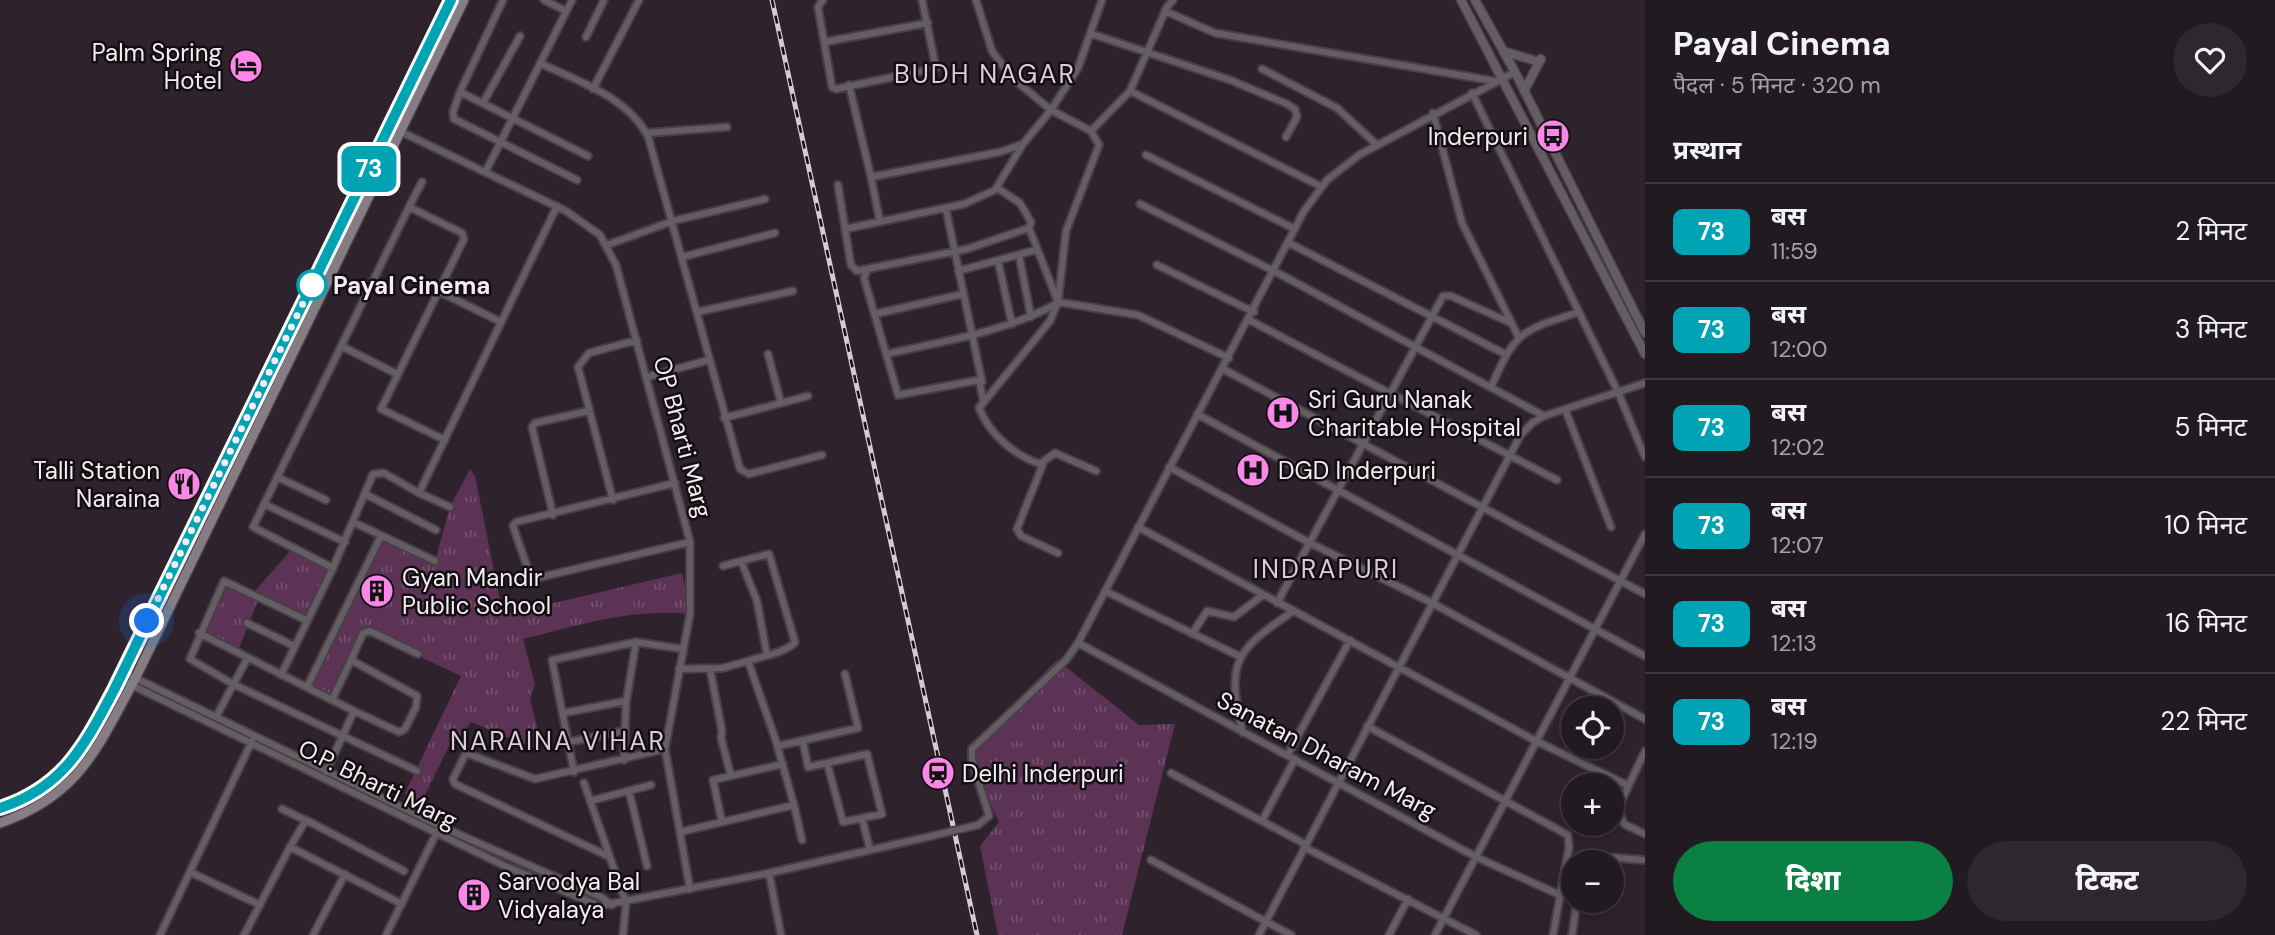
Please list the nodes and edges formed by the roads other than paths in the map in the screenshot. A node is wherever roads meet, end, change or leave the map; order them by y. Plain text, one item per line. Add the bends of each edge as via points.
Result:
1 (451, 0) edge
2 (464, 0) edge
3 (503, 0) edge
4 (544, 0) edge
5 (572, 0) edge
6 (604, 0) edge
7 (639, 0) edge
8 (823, 0) edge
9 (922, 0) edge
10 (976, 0) edge
11 (1102, 0) edge
12 (1173, 0) edge
13 (1461, 0) edge
14 (1475, 0) edge
15 (566, 11) junction
16 (1165, 11) junction
17 (928, 23) junction
18 (1092, 34) junction
19 (520, 36) dead end
20 (586, 37) dead end
21 (824, 42) junction
22 (1503, 51) junction
23 (1149, 54) junction
24 (540, 63) junction
25 (1262, 69) dead end
26 (1515, 72) junction
27 (1499, 79) junction
28 (849, 85) junction
29 (593, 89) junction
30 (1130, 91) junction
31 (1524, 91) junction
32 (460, 92) junction
33 (1472, 93) junction
34 (484, 103) junction
35 (1051, 110) junction
36 (1433, 113) junction
37 (513, 117) junction
38 (389, 126) junction
39 (727, 127) dead end
40 (399, 131) junction
41 (1091, 131) junction
42 (647, 133) junction
43 (1286, 137) dead end
44 (501, 142) junction
45 (1023, 144) junction
46 (1376, 144) junction
47 (1146, 155) dead end
48 (588, 156) dead end
49 (486, 171) junction
50 (871, 177) junction
51 (577, 180) dead end
52 (422, 182) dead end
53 (838, 185) dead end
54 (1322, 187) junction
55 (997, 188) junction
56 (765, 199) dead end
57 (1140, 204) dead end
58 (557, 206) junction
59 (410, 207) junction
60 (946, 209) junction
61 (673, 222) junction
62 (880, 222) junction
63 (1028, 228) junction
64 (845, 229) junction
65 (1295, 229) junction
66 (775, 233) dead end
67 (1289, 243) junction
68 (607, 245) junction
69 (1036, 250) junction
70 (954, 252) junction
71 (1019, 255) junction
72 (682, 257) junction
73 (998, 261) junction
74 (1157, 265) dead end
75 (868, 269) junction
76 (958, 271) junction
77 (1274, 271) junction
78 (438, 291) junction
79 (793, 291) dead end
80 (963, 294) junction
81 (1058, 302) junction
82 (697, 312) junction
83 (1254, 312) junction
84 (1579, 312) junction
85 (875, 314) junction
86 (1432, 315) junction
87 (1031, 317) junction
88 (1249, 320) junction
89 (502, 322) junction
90 (1511, 323) junction
91 (1012, 324) junction
92 (1645, 333) edge
93 (973, 335) junction
94 (1518, 336) junction
95 (637, 340) junction
96 (341, 346) junction
97 (1416, 346) junction
98 (768, 354) dead end
99 (886, 354) junction
100 (1505, 354) junction
101 (1645, 354) edge
102 (1228, 358) junction
103 (709, 360) junction
104 (1223, 369) junction
105 (397, 374) junction
106 (647, 377) junction
107 (982, 383) junction
108 (1645, 383) edge
109 (1490, 387) junction
110 (1618, 392) junction
111 (1391, 395) junction
112 (808, 396) dead end
113 (984, 400) junction
114 (781, 403) junction
115 (1564, 409) junction
116 (587, 411) junction
117 (1197, 414) junction
118 (1544, 416) junction
119 (724, 418) junction
120 (444, 439) junction
121 (1363, 445) junction
122 (822, 455) dead end
123 (1508, 457) junction
124 (1645, 457) edge
125 (1043, 464) junction
126 (1169, 467) junction
127 (1096, 471) dead end
128 (277, 477) junction
129 (1558, 480) dead end
130 (675, 483) junction
131 (1338, 490) junction
132 (419, 492) junction
133 (365, 494) junction
134 (326, 500) dead end
135 (613, 500) junction
136 (264, 505) junction
137 (450, 507) dead end
138 (1485, 508) junction
139 (553, 515) junction
140 (353, 522) junction
141 (1138, 527) junction
142 (1611, 527) dead end
143 (436, 530) dead end
144 (1645, 534) edge
145 (381, 536) junction
146 (690, 541) junction
147 (345, 542) junction
148 (1308, 542) junction
149 (1058, 553) dead end
150 (1461, 554) junction
151 (435, 561) dead end
152 (741, 561) junction
153 (723, 566) dead end
154 (333, 568) junction
155 (1621, 580) junction
156 (1105, 591) junction
157 (1645, 594) edge
158 (1263, 595) junction
159 (1277, 603) junction
160 (1434, 604) junction
161 (1292, 612) junction
162 (306, 620) junction
163 (247, 623) dead end
164 (1595, 629) junction
165 (199, 633) junction
166 (1192, 634) junction
167 (1350, 640) junction
168 (636, 642) junction
169 (1078, 643) junction
170 (294, 646) junction
171 (683, 649) junction
172 (418, 654) dead end
173 (767, 655) junction
174 (1240, 656) junction
175 (1645, 656) edge
176 (247, 659) junction
177 (351, 660) junction
178 (748, 661) junction
179 (1400, 666) junction
180 (679, 669) junction
181 (710, 669) junction
182 (845, 674) dead end
183 (121, 675) junction
184 (281, 675) junction
185 (1570, 679) junction
186 (133, 683) junction
187 (233, 684) junction
188 (307, 687) junction
189 (332, 700) junction
190 (626, 701) junction
191 (354, 711) junction
192 (563, 713) junction
193 (216, 717) junction
194 (1645, 719) edge
195 (1367, 726) junction
196 (624, 731) junction
197 (1243, 733) junction
198 (255, 736) junction
199 (343, 736) junction
200 (803, 741) junction
201 (1536, 741) junction
202 (569, 742) junction
203 (251, 745) junction
204 (778, 746) junction
205 (665, 749) junction
206 (1645, 751) edge
207 (1288, 754) junction
208 (1295, 759) junction
209 (624, 761) junction
210 (827, 763) junction
211 (783, 764) junction
212 (417, 771) dead end
213 (574, 772) junction
214 (1171, 773) dead end
215 (325, 774) junction
216 (731, 776) junction
217 (1337, 782) junction
218 (584, 783) dead end
219 (651, 785) dead end
220 (1627, 785) junction
221 (629, 791) junction
222 (1504, 800) junction
223 (590, 801) junction
224 (794, 805) junction
225 (0, 808) edge
226 (282, 809) dead end
227 (862, 818) junction
228 (305, 820) junction
229 (1262, 821) junction
230 (722, 822) junction
231 (0, 823) edge
232 (440, 826) junction
233 (680, 832) junction
234 (436, 834) junction
235 (1645, 834) edge
236 (802, 840) dead end
237 (1304, 846) junction
238 (290, 847) junction
239 (870, 850) junction
240 (610, 857) junction
241 (1476, 857) junction
242 (1624, 858) edge
243 (1151, 860) dead end
244 (1645, 860) edge
245 (647, 866) dead end
246 (404, 871) dead end
247 (190, 872) junction
248 (769, 873) junction
249 (345, 874) junction
250 (690, 889) junction
251 (1560, 895) junction
252 (1408, 900) junction
253 (626, 903) junction
254 (401, 904) junction
255 (260, 905) junction
256 (612, 905) junction
257 (1575, 913) edge
258 (1445, 918) junction
259 (1266, 921) junction
260 (160, 935) edge
261 (244, 935) edge
262 (313, 935) edge
263 (386, 935) edge
264 (624, 935) edge
265 (781, 935) edge
266 (1259, 935) edge
267 (1291, 935) edge
268 (1389, 935) edge
269 (1436, 935) edge
270 (1476, 935) edge
271 (1553, 935) edge
272 (1572, 935) edge

1 - 38 main road
2 - 40 main road
3 - 32 street
4 - 15 street
5 - 15 street
6 - 20 street
7 - 29 street
8 - 21 street via 818,7
9 - 17 street
10 - 35 street via 999,63
11 - 18 street
12 - 16 street
13 - 27 street
14 - 22 street
15 - 24 street
16 - 23 street
16 - 27 street via 1216,33
17 - 21 street
17 - 28 street via 936,68
18 - 23 street
18 - 35 street via 1078,68
19 - 34 street
21 - 28 street via 832,87
22 - 26 street
22 - 31 street via 1539,60
23 - 30 street
23 - 43 street via 1287,104 1297,117
24 - 29 street
24 - 37 street
25 - 46 street via 1337,108
26 - 27 street
26 - 31 street
27 - 33 street
27 - 101 street
28 - 50 street
29 - 42 street via 631,111
30 - 41 street
30 - 54 street
31 - 92 street
32 - 34 street
32 - 44 street via 454,119
33 - 36 street
33 - 84 street
34 - 37 street
35 - 41 street
35 - 45 street
36 - 46 street
36 - 90 street via 1462,223
37 - 44 street
37 - 48 street
38 - 40 street, OP Bharti Marg
38 - 183 main road
39 - 42 street
40 - 49 street, OP Bharti Marg
40 - 186 main road
41 - 81 street via 1098,152 1066,231
42 - 61 street
44 - 49 street
44 - 51 street
45 - 50 street
45 - 55 street
46 - 54 street
47 - 65 street
49 - 58 street, OP Bharti Marg
50 - 62 street
52 - 59 street
53 - 64 street
54 - 65 street
55 - 60 street via 980,199
55 - 63 street via 1025,209 1031,222
56 - 61 street
57 - 77 street
58 - 68 street, OP Bharti Marg via 600,235
58 - 89 street
59 - 78 street via 463,234
59 - 96 street
60 - 62 street
60 - 70 street
61 - 68 street
61 - 72 street
62 - 64 street
63 - 69 street
63 - 70 street
64 - 75 street via 852,268
65 - 67 street
66 - 72 street
67 - 77 street
67 - 86 street
68 - 95 street, OP Bharti Marg
69 - 71 street
69 - 81 street
70 - 75 street
70 - 76 street
71 - 73 street
71 - 87 street
72 - 82 street
73 - 76 street
73 - 91 street
74 - 83 street
75 - 85 street via 864,278
76 - 80 street
77 - 83 street
77 - 97 street
78 - 89 street
78 - 105 street
79 - 82 street
80 - 85 street
80 - 93 street
81 - 87 street
81 - 102 street via 1138,315
81 - 113 street via 1050,321
82 - 103 street
83 - 88 street
84 - 94 street
84 - 110 street
85 - 99 street
86 - 90 street via 1446,294
86 - 97 street
86 - 100 street
87 - 91 street
88 - 102 street
88 - 111 street
89 - 120 street
90 - 94 street
91 - 93 street
93 - 99 street
93 - 107 street
94 - 100 street
95 - 106 street, OP Bharti Marg
95 - 116 street via 583,356 578,367
96 - 105 street
96 - 128 street
97 - 109 street
97 - 111 street
98 - 114 street
99 - 107 street via 898,396
100 - 109 street
102 - 104 street
103 - 106 street
103 - 119 street
104 - 117 street
104 - 121 street
105 - 120 street via 381,411
106 - 130 street, OP Bharti Marg
107 - 113 street
108 - 110 street
109 - 118 street
110 - 115 street
110 - 124 street
111 - 121 street
111 - 123 street
112 - 114 street
113 - 125 street via 981,413 1000,439 1013,451
114 - 119 street
115 - 118 street
115 - 142 street
116 - 135 street
116 - 139 street via 532,427
117 - 126 street
117 - 131 street
118 - 123 street via 1532,423
119 - 122 street via 740,469 746,473
120 - 132 street
121 - 131 street
121 - 138 street
123 - 129 street
123 - 138 street
125 - 127 street via 1055,453
125 - 149 street via 1017,529 1021,536
126 - 141 street
126 - 148 street
128 - 134 street
128 - 136 street
130 - 135 street
130 - 146 street, OP Bharti Marg
131 - 148 street
131 - 150 street
132 - 133 street via 379,472 373,474
132 - 137 street
133 - 140 street
133 - 143 street
135 - 139 street
136 - 147 street
136 - 154 street via 254,528
138 - 150 street
138 - 155 street
139 - 146 street via 513,524 532,577
140 - 145 street
140 - 147 street
141 - 156 street
141 - 158 street
144 - 155 street
145 - 151 street
145 - 188 street
146 - 171 street, OP Bharti Marg via 690,614
147 - 154 street
148 - 159 street
148 - 160 street
150 - 160 street
150 - 164 street
152 - 153 street
152 - 173 street via 757,601
152 - 173 street via 771,555 794,645
154 - 162 street
155 - 157 street
155 - 164 street
156 - 166 street
156 - 169 street
158 - 159 street
158 - 166 street via 1234,617 1207,611
159 - 161 street
160 - 179 street
160 - 185 street
161 - 167 street
161 - 174 street via 1260,633
162 - 165 street via 224,581
162 - 170 street
163 - 170 street
164 - 175 street
164 - 185 street
165 - 176 street
165 - 187 street via 190,659
166 - 174 street
167 - 179 street
167 - 207 street
168 - 171 street
168 - 190 street
168 - 192 street via 552,660
169 - 197 street, Sanatan Dharam Marg
169 - 239 street, O.P. Bharti Marg, bridge via 1066,660 972,749 989,816 978,825
170 - 184 street
171 - 180 street, OP Bharti Marg
172 - 177 street via 368,631
173 - 178 street
174 - 197 street via 1234,683
176 - 184 street
176 - 187 street
177 - 189 street
177 - 191 street via 417,695 416,707 401,731
178 - 181 street
178 - 204 street
179 - 195 street
179 - 201 street
180 - 181 street
180 - 205 street, OP Bharti Marg
181 - 216 street
182 - 200 street via 858,728
183 - 186 street
183 - 225 main road via 84,745 58,778 29,798
184 - 188 street
185 - 194 street
185 - 201 street
186 - 193 street, O.P. Bharti Marg
186 - 203 street, O.P. Bharti Marg
186 - 231 main road via 90,761 66,787 33,811
187 - 193 street
187 - 199 street
188 - 189 street
189 - 191 street
190 - 192 street
190 - 196 street
191 - 199 street
192 - 202 street
193 - 198 street, O.P. Bharti Marg
195 - 217 street
195 - 222 street
196 - 202 street
196 - 209 street
197 - 207 street, Sanatan Dharam Marg
198 - 203 street
198 - 215 street, O.P. Bharti Marg
199 - 212 street
199 - 215 street
200 - 204 street
200 - 210 street via 808,767
201 - 220 street
201 - 222 street
202 - 213 street
203 - 215 street, O.P. Bharti Marg
203 - 247 street
204 - 211 street
205 - 209 street
205 - 233 street, OP Bharti Marg
206 - 220 street
207 - 208 street, Sanatan Dharam Marg
208 - 217 street, Sanatan Dharam Marg
208 - 229 street
209 - 213 street
210 - 227 street via 843,822
210 - 227 street via 867,754 882,814
211 - 216 street
211 - 224 street
213 - 240 street via 536,779 469,752 453,779 455,784
214 - 229 street
215 - 232 street, O.P. Bharti Marg
215 - 234 street, O.P. Bharti Marg
216 - 230 street via 713,780
217 - 237 street
217 - 241 street, Sanatan Dharam Marg
218 - 223 street
219 - 221 street
220 - 235 street via 1618,816 1628,828
221 - 223 street
221 - 245 street
222 - 241 street
222 - 251 street via 1568,835
223 - 240 street
224 - 230 street
224 - 236 street
226 - 228 street
227 - 239 street
228 - 238 street
228 - 246 street
229 - 237 street
230 - 233 street
232 - 234 street
232 - 256 street, O.P. Bharti Marg
233 - 250 street, OP Bharti Marg
234 - 254 street
234 - 256 street, O.P. Bharti Marg via 599,906
237 - 252 street
237 - 259 street
238 - 249 street
238 - 255 street
239 - 248 street, O.P. Bharti Marg
240 - 253 street
241 - 251 street, Sanatan Dharam Marg
241 - 258 street
242 - 244 street
243 - 259 street
247 - 255 street
247 - 260 street
248 - 250 street, O.P. Bharti Marg
248 - 265 street
249 - 254 street
249 - 262 street
250 - 253 street, O.P. Bharti Marg
251 - 271 street
252 - 258 street
252 - 268 street
253 - 256 street, O.P. Bharti Marg
253 - 264 street
254 - 263 street
255 - 261 street
257 - 272 street
258 - 269 street
258 - 270 street
259 - 266 street
259 - 267 street

